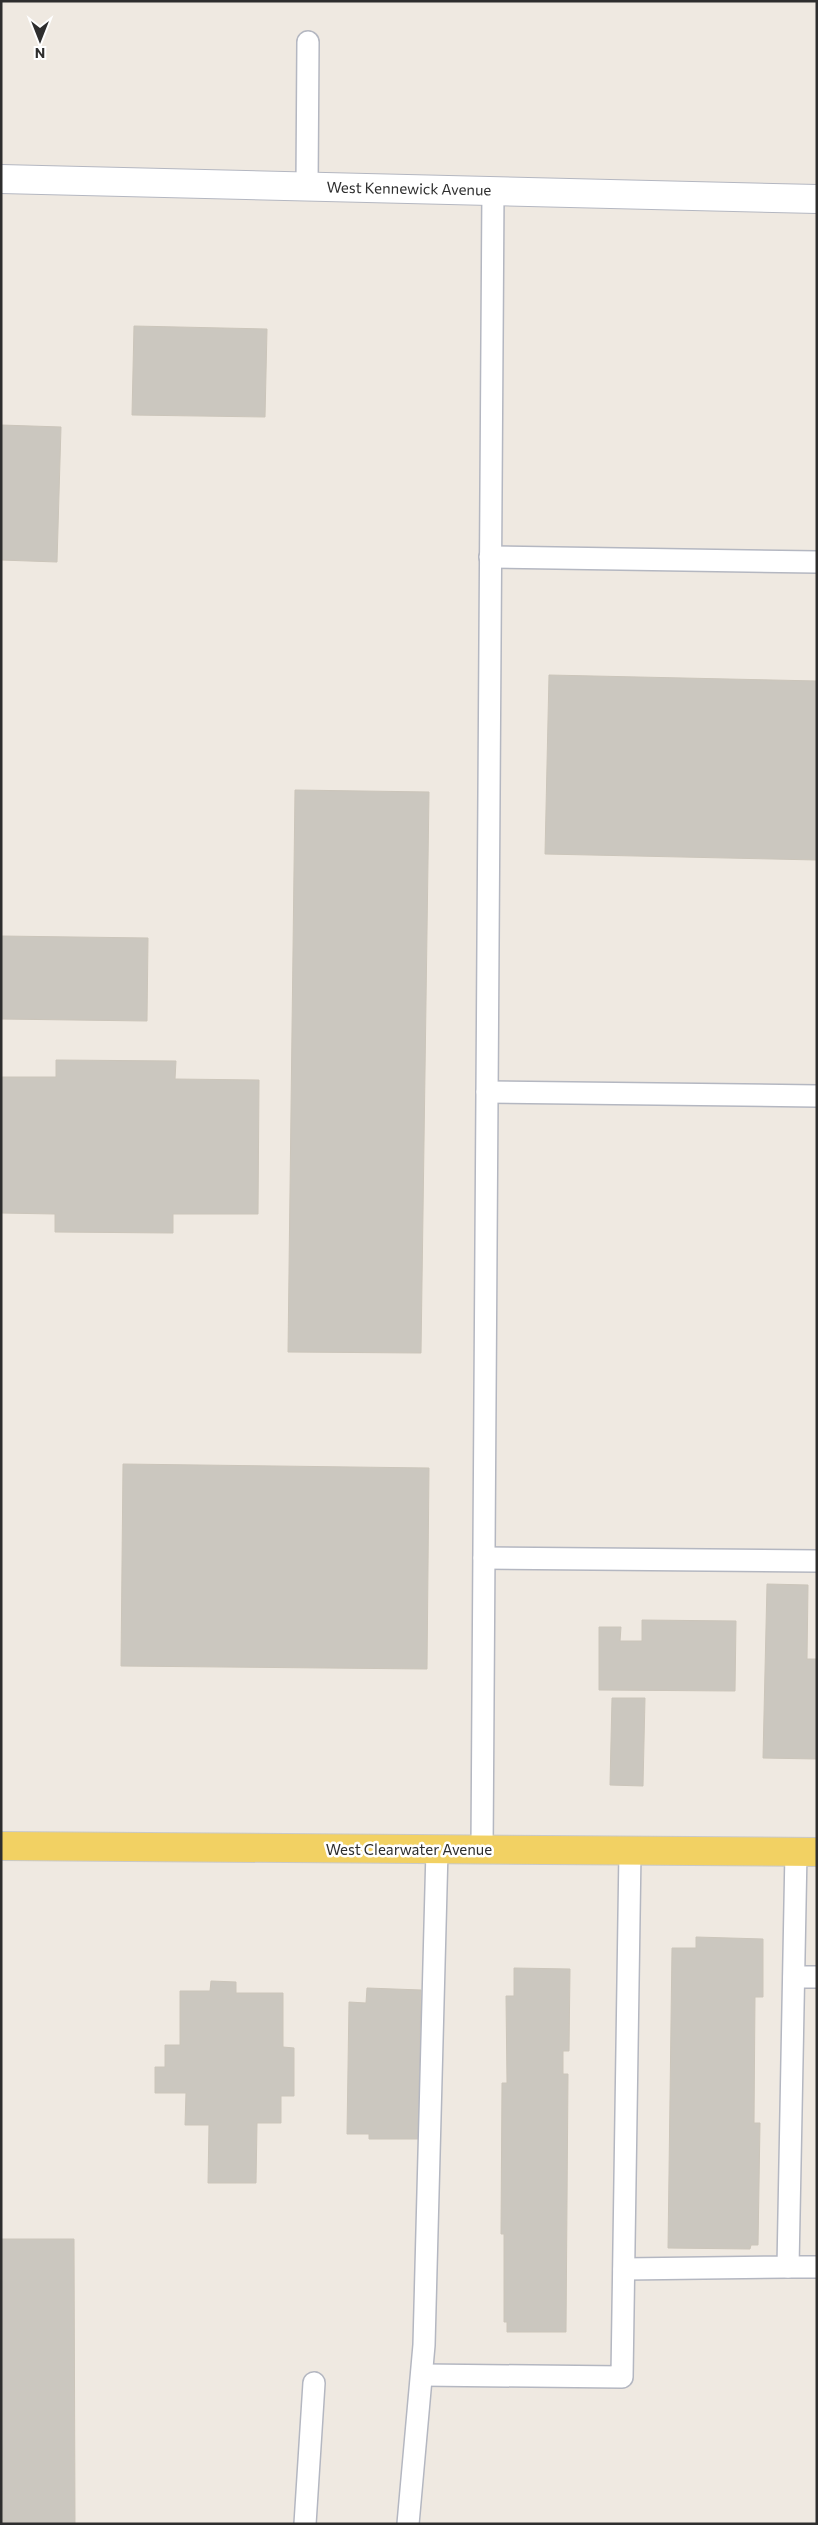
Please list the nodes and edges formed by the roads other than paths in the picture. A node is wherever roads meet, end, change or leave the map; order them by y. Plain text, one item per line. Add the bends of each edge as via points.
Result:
1 (308, 42) dead end
2 (1, 179) edge
3 (307, 186) junction
4 (493, 190) junction
5 (817, 199) edge
6 (490, 557) junction
7 (817, 562) edge
8 (487, 1092) junction
9 (817, 1096) edge
10 (484, 1558) junction
11 (817, 1561) edge
12 (1, 1846) edge
13 (437, 1850) junction
14 (482, 1850) junction
15 (630, 1851) junction
16 (806, 1852) edge
17 (794, 1977) junction
18 (817, 1977) edge
19 (788, 2267) junction
20 (817, 2267) edge
21 (624, 2269) junction
22 (422, 2375) junction
23 (314, 2383) dead end
24 (305, 2524) edge
25 (408, 2524) edge

1 - 3 lane
2 - 3 main road, West Kennewick Avenue
3 - 4 main road, West Kennewick Avenue
4 - 5 main road, West Kennewick Avenue
4 - 6 lane
6 - 7 lane
6 - 8 lane
8 - 9 lane
8 - 10 lane
10 - 11 lane
10 - 14 lane
12 - 13 main road, West Clearwater Avenue
13 - 14 main road, West Clearwater Avenue
13 - 22 lane
14 - 15 main road, West Clearwater Avenue
15 - 16 main road, West Clearwater Avenue
15 - 21 lane
16 - 17 lane
17 - 18 lane
17 - 19 lane
19 - 20 lane
19 - 21 lane
21 - 22 lane via 622,2377
22 - 25 lane
23 - 24 lane

